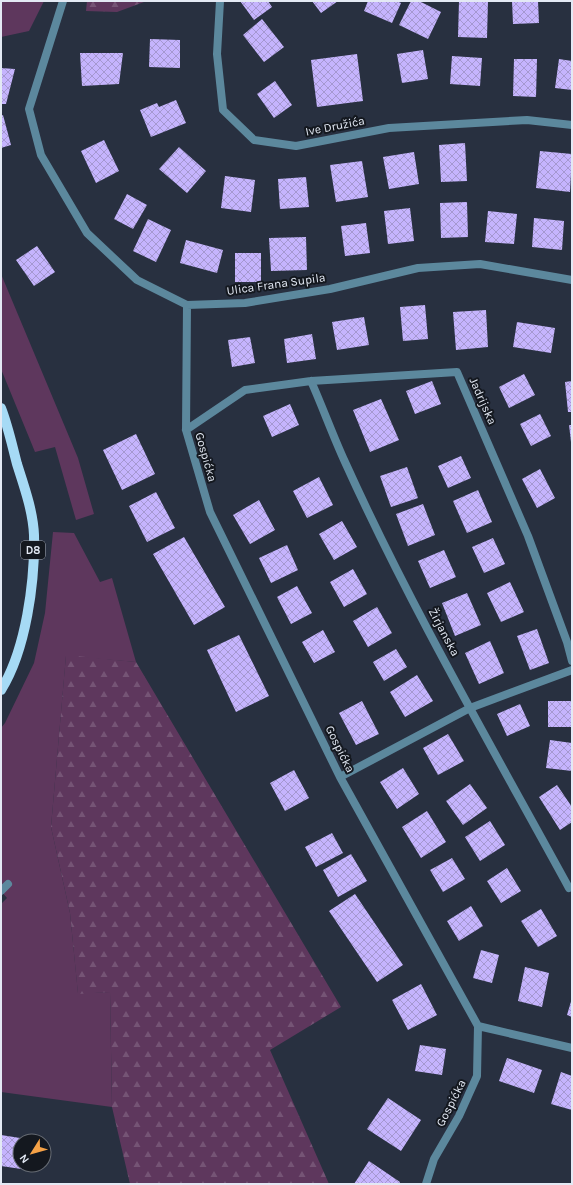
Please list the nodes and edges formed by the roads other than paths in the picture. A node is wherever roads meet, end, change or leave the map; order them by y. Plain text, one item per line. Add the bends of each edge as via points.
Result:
1 (63, 1) edge
2 (220, 1) edge
3 (572, 125) edge
4 (572, 280) edge
5 (187, 305) junction
6 (312, 381) junction
7 (1, 408) edge
8 (186, 430) junction
9 (572, 661) edge
10 (572, 670) edge
11 (1, 690) edge
12 (470, 708) junction
13 (340, 777) junction
14 (8, 884) dead end
15 (569, 888) dead end
16 (1, 890) edge
17 (478, 1026) junction
18 (572, 1048) edge
19 (426, 1184) edge

1 - 5 street, Ulica Frana Supila via 29,109 42,155 87,233 137,280
2 - 3 street, Ive Družića via 217,54 223,110 254,140 296,146 389,128 527,120
4 - 5 street, Ulica Frana Supila via 480,264 418,268 330,290 245,303
5 - 8 street, Gospićka
6 - 8 street, Jadrijska via 245,390
6 - 9 street, Jadrijska via 457,372 528,536 568,642
6 - 12 street, Žirjanska via 344,462
7 - 11 main road, D8 via 27,496 34,534 31,582 20,645
8 - 13 street, Gospićka via 210,512
10 - 12 street
12 - 13 street
12 - 15 street, Žirjanska
13 - 17 street, Gospićka
14 - 16 street
17 - 18 street
17 - 19 street, Gospićka via 477,1076 459,1116 434,1159

